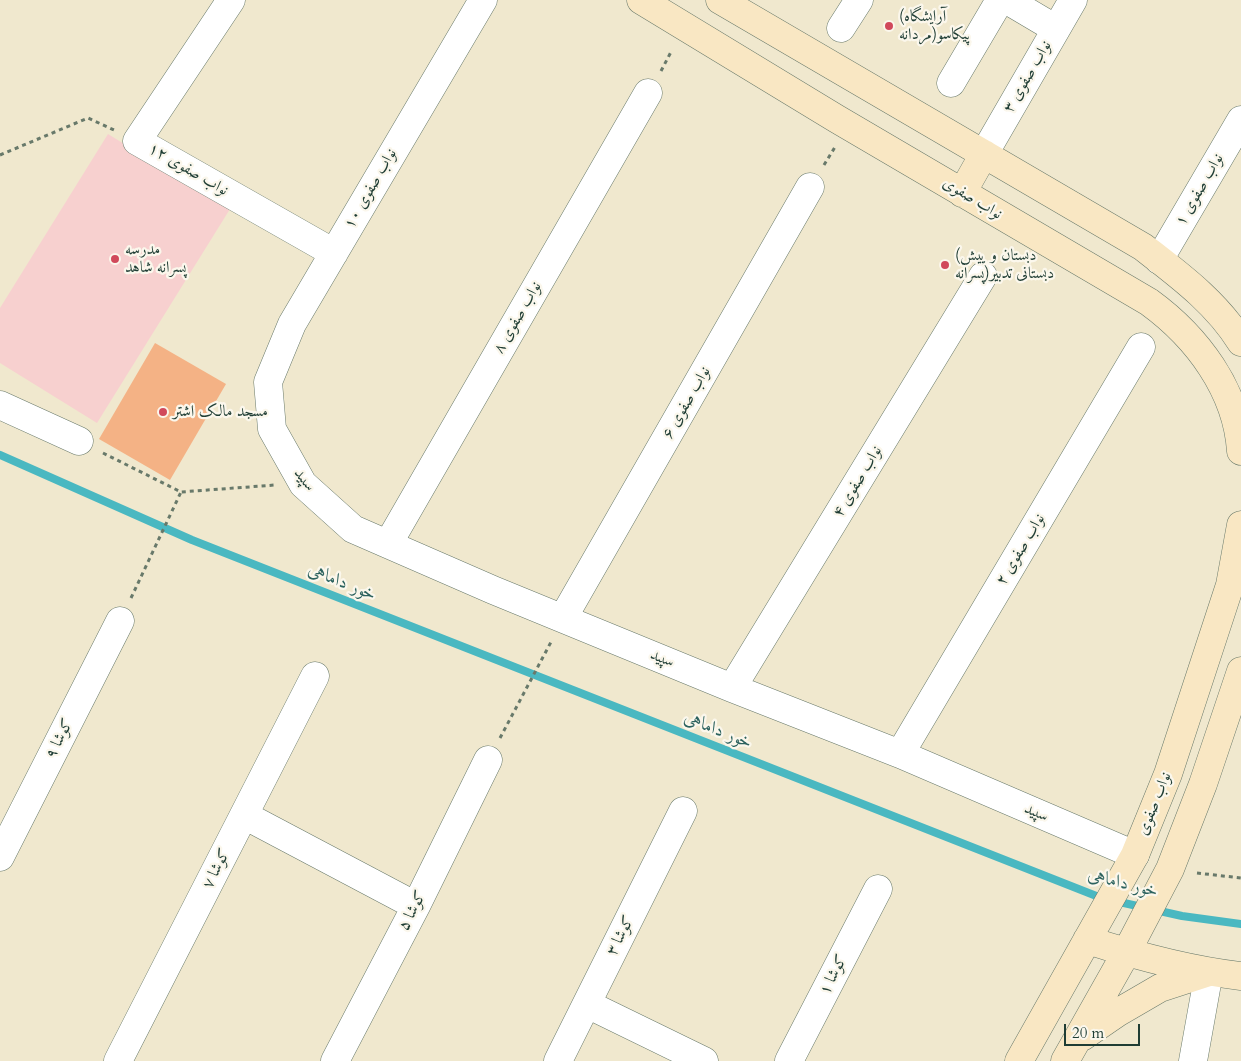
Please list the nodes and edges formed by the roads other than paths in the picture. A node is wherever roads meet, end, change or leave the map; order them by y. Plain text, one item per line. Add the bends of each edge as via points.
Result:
1 (231, 0) edge
2 (483, 0) edge
3 (641, 0) edge
4 (720, 0) edge
5 (859, 0) edge
6 (1000, 0) edge
7 (1007, 0) edge
8 (1073, 0) edge
9 (841, 28) dead end
10 (1056, 29) junction
11 (952, 83) dead end
12 (648, 93) dead end
13 (1241, 120) edge
14 (984, 154) junction
15 (810, 187) road end
16 (962, 193) junction
17 (334, 253) junction
18 (1159, 260) junction
19 (983, 276) dead end
20 (1241, 342) edge
21 (1142, 347) dead end
22 (268, 382) joint
23 (0, 405) edge
24 (79, 441) road end
25 (1241, 451) edge
26 (1241, 525) edge
27 (388, 544) junction
28 (563, 618) junction
29 (120, 621) road end
30 (1241, 671) edge
31 (315, 676) dead end
32 (732, 688) junction
33 (900, 754) junction
34 (488, 760) road end
35 (683, 811) dead end
36 (244, 815) junction
37 (0, 857) edge
38 (1129, 865) junction
39 (1166, 878) junction
40 (878, 889) dead end
41 (416, 906) junction
42 (1090, 934) junction
43 (1129, 946) junction
44 (1209, 972) junction
45 (1241, 976) edge
46 (587, 1004) junction
47 (1071, 1051) edge
48 (118, 1061) edge
49 (335, 1061) edge
50 (558, 1061) edge
51 (704, 1061) edge
52 (789, 1061) edge
53 (1019, 1061) edge
54 (1193, 1061) edge

1 - 17 street, نواب صفوی ۱۲ via 137,141
2 - 17 street, نواب صفوی ۱۰
3 - 16 street, نواب صفوی
4 - 14 street
5 - 9 street
6 - 11 street
7 - 10 street
8 - 10 street, نواب صفوی ۳
10 - 14 street, نواب صفوی ۳
12 - 27 street, نواب صفوی ۸
13 - 18 street, نواب صفوی ۱
14 - 16 street
14 - 18 street
15 - 28 street, نواب صفوی ۶
16 - 25 street, نواب صفوی via 1149,302 1175,322 1205,358 1223,389 1236,422
17 - 22 street, نواب صفوی ۱۰ via 292,324
18 - 20 street via 1215,307
19 - 32 street, نواب صفوی ۴
21 - 33 street, نواب صفوی ۲
22 - 27 street, سپید via 272,429 303,484 353,529
23 - 24 street
26 - 38 street, نواب صفوی via 1230,585 1168,774
27 - 28 street, سپید
28 - 32 street, سپید
29 - 37 street, کوشا ۹
30 - 39 street via 1203,784
31 - 36 street, کوشا ۷
32 - 33 street, سپید
33 - 38 street, سپید
34 - 41 street, کوشا ۵
35 - 46 street, کوشا ۳
36 - 41 street
36 - 48 street, کوشا ۷
38 - 39 street
38 - 42 street, نواب صفوی
39 - 43 street
40 - 52 street, کوشا ۱
41 - 49 street, کوشا ۵
42 - 43 street
42 - 53 street, نواب صفوی
43 - 44 street
43 - 47 street
44 - 45 street
44 - 47 street via 1160,988 1117,1013
44 - 54 street
46 - 50 street, کوشا ۳
46 - 51 street

